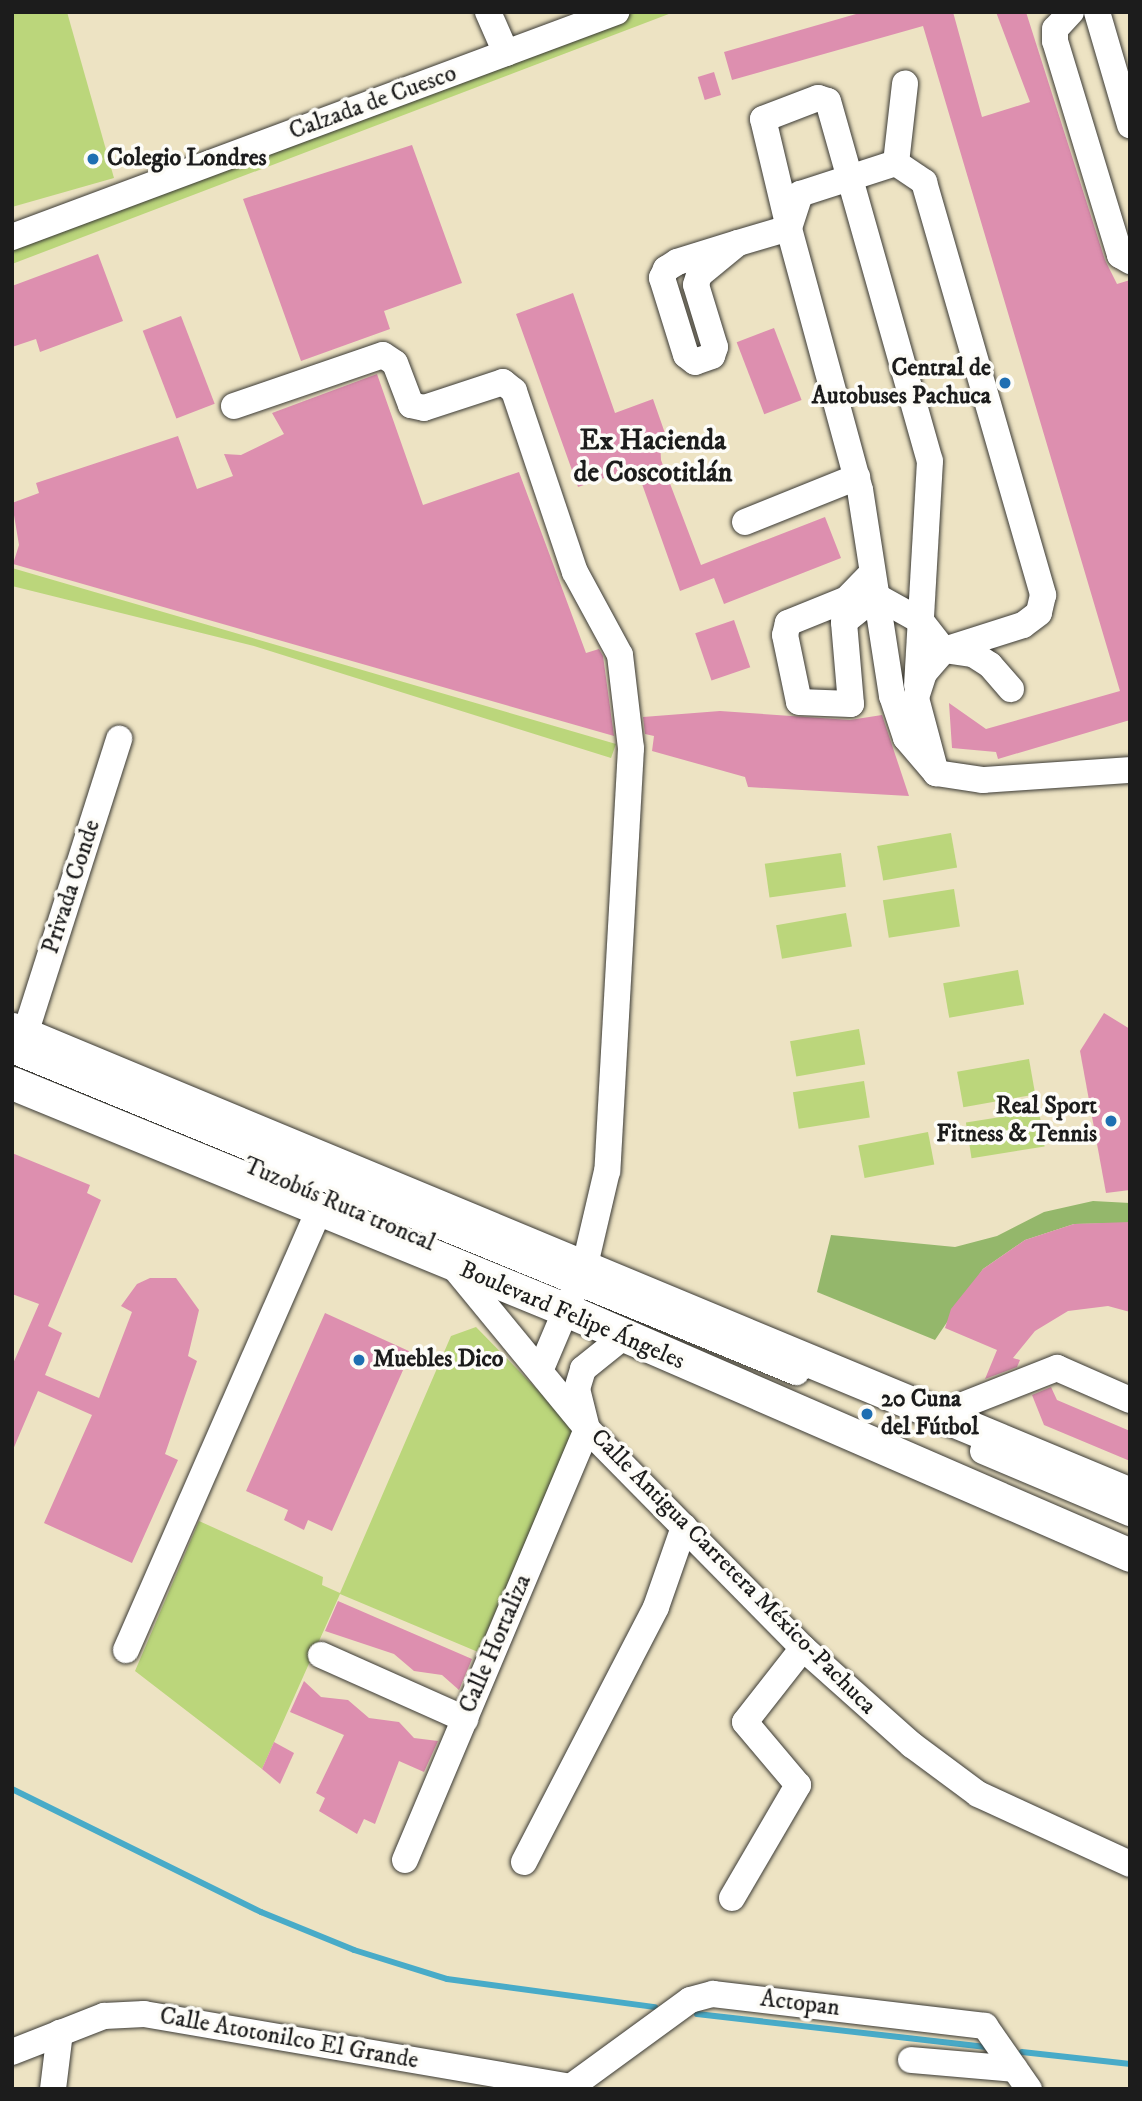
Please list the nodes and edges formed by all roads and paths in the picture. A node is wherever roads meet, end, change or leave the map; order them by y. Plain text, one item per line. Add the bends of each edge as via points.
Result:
1 (488, 12) edge
2 (616, 12) edge
3 (1071, 12) edge
4 (1097, 12) edge
5 (506, 53) junction
6 (905, 84) dead end
7 (1130, 125) edge
8 (896, 163) junction
9 (853, 177) junction
10 (789, 229) junction
11 (12, 237) edge
12 (738, 243) junction
13 (1130, 261) edge
14 (234, 406) dead end
15 (858, 484) junction
16 (745, 522) dead end
17 (874, 585) junction
18 (921, 621) junction
19 (944, 650) junction
20 (1012, 689) dead end
21 (916, 698) junction
22 (118, 739) dead end
23 (1130, 770) edge
24 (936, 773) junction
25 (16, 1038) edge
26 (12, 1070) edge
27 (12, 1083) edge
28 (319, 1211) junction
29 (454, 1267) junction
30 (573, 1290) junction
31 (624, 1336) junction
32 (540, 1371) junction
33 (1130, 1400) edge
34 (940, 1414) junction
35 (587, 1429) junction
36 (1130, 1494) edge
37 (1130, 1513) edge
38 (684, 1527) junction
39 (1130, 1537) edge
40 (1130, 1555) edge
41 (803, 1648) junction
42 (125, 1650) dead end
43 (321, 1655) dead end
44 (465, 1719) junction
45 (405, 1860) dead end
46 (524, 1862) dead end
47 (1130, 1864) edge
48 (732, 1898) dead end
49 (60, 2032) junction
50 (12, 2052) edge
51 (911, 2060) dead end
52 (1022, 2079) edge
53 (569, 2088) edge
54 (53, 2089) edge

1 - 5 street
2 - 5 street, Calzada de Cuesco
3 - 13 street via 1055,29 1055,41 1120,255
4 - 7 street
5 - 11 street, Calzada de Cuesco
6 - 8 street
8 - 9 street
8 - 19 street via 924,182 1043,595 1039,612 1023,625
9 - 10 street via 800,194 788,214
9 - 10 street via 828,101 771,112 762,130
9 - 18 street via 930,461
10 - 12 street
10 - 15 street
12 - 12 street via 677,262 662,278 686,355 695,362 712,356 715,347 696,285 699,275
14 - 30 street via 383,355 395,363 411,405 424,408 503,382 513,391 575,572 620,656 631,748 607,1171
15 - 16 street
15 - 17 street
17 - 17 street via 789,623 785,635 799,702 851,704 844,622
17 - 18 street
17 - 24 street via 892,696 906,737
18 - 19 street
18 - 21 street
19 - 20 street via 973,654
19 - 21 street via 924,673
21 - 24 street
22 - 25 street, Privada Conde
23 - 24 street via 983,780
25 - 30 main road, Boulevard Felipe Ángeles
26 - 30 street, Tuzobús Ruta troncal
27 - 28 main road, Boulevard Felipe Ángeles
28 - 29 main road, Boulevard Felipe Ángeles
28 - 42 street
29 - 30 main road, Boulevard Felipe Ángeles
29 - 32 street, Calle Antigua Carretera México-Pachuca
30 - 31 main road, Boulevard Felipe Ángeles
30 - 32 street
30 - 34 main road, Boulevard Felipe Ángeles
30 - 37 street, Tuzobús Ruta troncal
30 - 39 street, Tuzobús Ruta troncal
31 - 35 street via 583,1369 577,1389
31 - 40 main road, Boulevard Felipe Ángeles
32 - 35 street, Calle Antigua Carretera México-Pachuca
33 - 34 street via 1057,1368
34 - 36 main road, Boulevard Felipe Ángeles
35 - 38 street, Calle Antigua Carretera México-Pachuca
35 - 44 street, Calle Hortaliza
38 - 41 street, Calle Antigua Carretera México-Pachuca
38 - 46 street via 656,1607
41 - 47 street, Calle Antigua Carretera México-Pachuca via 912,1745 978,1794
41 - 48 street via 745,1722 798,1785
43 - 44 street
44 - 45 street, Calle Hortaliza
49 - 50 street, Calle Atotonilco El Grande
49 - 53 street, Calle Atotonilco El Grande via 104,2016 144,2014
49 - 54 street
51 - 52 street
52 - 53 street, Actopan via 985,2026 713,1994 690,2000

